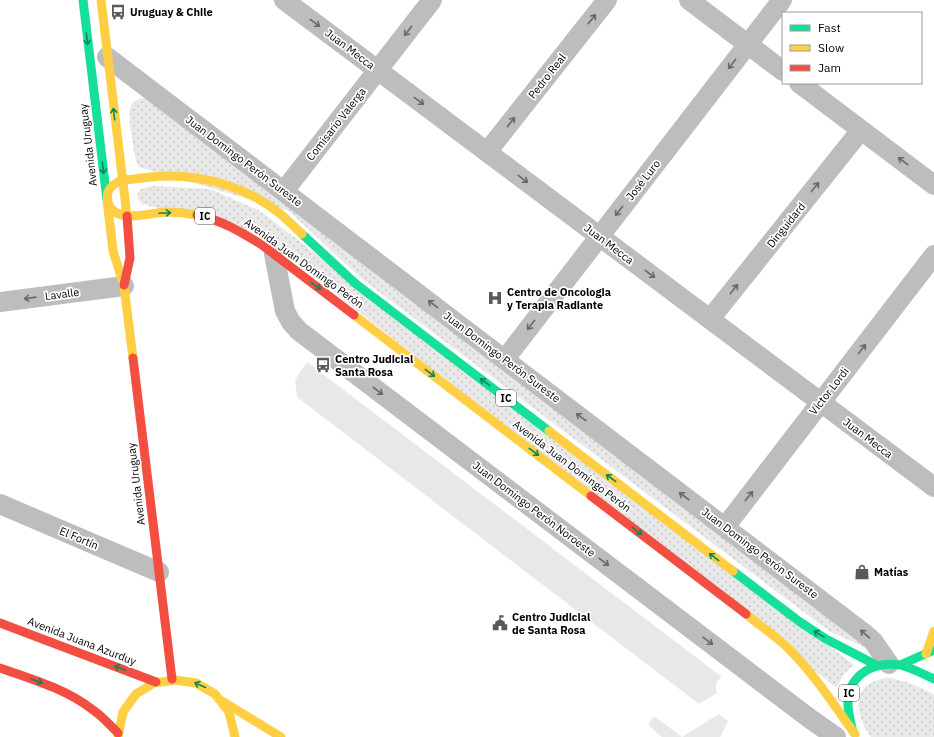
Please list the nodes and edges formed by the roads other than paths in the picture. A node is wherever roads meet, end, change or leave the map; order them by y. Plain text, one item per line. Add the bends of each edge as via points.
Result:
1 (83, 0) edge
2 (101, 0) edge
3 (284, 0) edge
4 (432, 0) edge
5 (607, 0) edge
6 (689, 0) edge
7 (782, 0) edge
8 (748, 44) junction
9 (107, 57) junction
10 (378, 70) junction
11 (782, 70) edge
12 (800, 84) edge
13 (861, 130) junction
14 (487, 152) junction
15 (122, 180) junction
16 (934, 185) edge
17 (284, 191) junction
18 (107, 200) junction
19 (127, 216) junction
20 (600, 236) junction
21 (274, 254) junction
22 (934, 255) edge
23 (124, 286) junction
24 (0, 302) edge
25 (710, 319) junction
26 (505, 359) junction
27 (821, 402) junction
28 (934, 487) edge
29 (0, 504) edge
30 (725, 527) junction
31 (159, 572) junction
32 (0, 623) edge
33 (934, 631) edge
34 (930, 652) edge
35 (889, 665) junction
36 (0, 668) edge
37 (172, 679) junction
38 (934, 679) edge
39 (156, 682) junction
40 (222, 701) junction
41 (118, 735) edge
42 (849, 736) edge
43 (235, 737) edge
44 (281, 737) edge

1 -> 18 main road, Avenida Uruguay
2 - 9 main road, Avenida Uruguay
3 -> 10 street, Juan Mecca
4 -> 10 street, Comisario Valerga
14 -> 5 street, Pedro Real
6 - 8 street
7 - 8 street, José Luro
8 - 11 street
8 -> 20 street, José Luro
15 -> 9 main road, Avenida Uruguay
9 - 17 street, Juan Domingo Perón Sureste
10 -> 14 street, Juan Mecca
10 - 17 street, Comisario Valerga
12 - 13 street
16 -> 13 street
25 -> 13 street, Dinguidard
14 -> 20 street, Juan Mecca
15 - 18 main road via 111,187
15 - 19 main road, Avenida Uruguay
35 -> 15 main road, Avenida Juan Domingo Perón / IC via 826,639 800,622 356,284 282,216 264,203 229,186 192,177 167,176
26 -> 17 street, Juan Domingo Perón Sureste
18 - 19 main road via 114,212
18 - 23 main road, Avenida Uruguay via 113,251
19 -> 21 main road, Avenida Juan Domingo Perón / IC via 170,212 208,217 243,232
19 - 23 main road, Avenida Uruguay via 130,258
20 -> 25 street, Juan Mecca
20 -> 26 street, José Luro
21 -> 42 main road, Avenida Juan Domingo Perón / IC via 778,639 812,673
21 -> 42 street, Juan Domingo Perón Noroeste via 285,311 296,328 803,714
27 -> 22 street, Víctor Lordi
23 -> 24 street, Lavalle
23 - 31 main road, Avenida Uruguay
25 - 27 street, Juan Mecca
30 -> 26 street, Juan Domingo Perón Sureste
27 - 28 street, Juan Mecca
30 -> 27 street, Víctor Lordi
29 - 31 street, El Fortín
35 -> 30 street, Juan Domingo Perón Sureste via 873,641 865,634
31 - 37 main road, Avenida Uruguay
39 -> 32 main road, Avenida Juana Azurduy
33 - 34 main road
34 - 35 main road
35 - 38 main road, IC
35 - 42 main road, IC via 869,668 850,688
36 -> 41 main road via 72,696 104,718
37 - 39 main road
40 -> 37 main road via 199,684
39 - 41 main road via 132,698 119,723
40 - 43 main road via 231,718
40 - 44 main road

